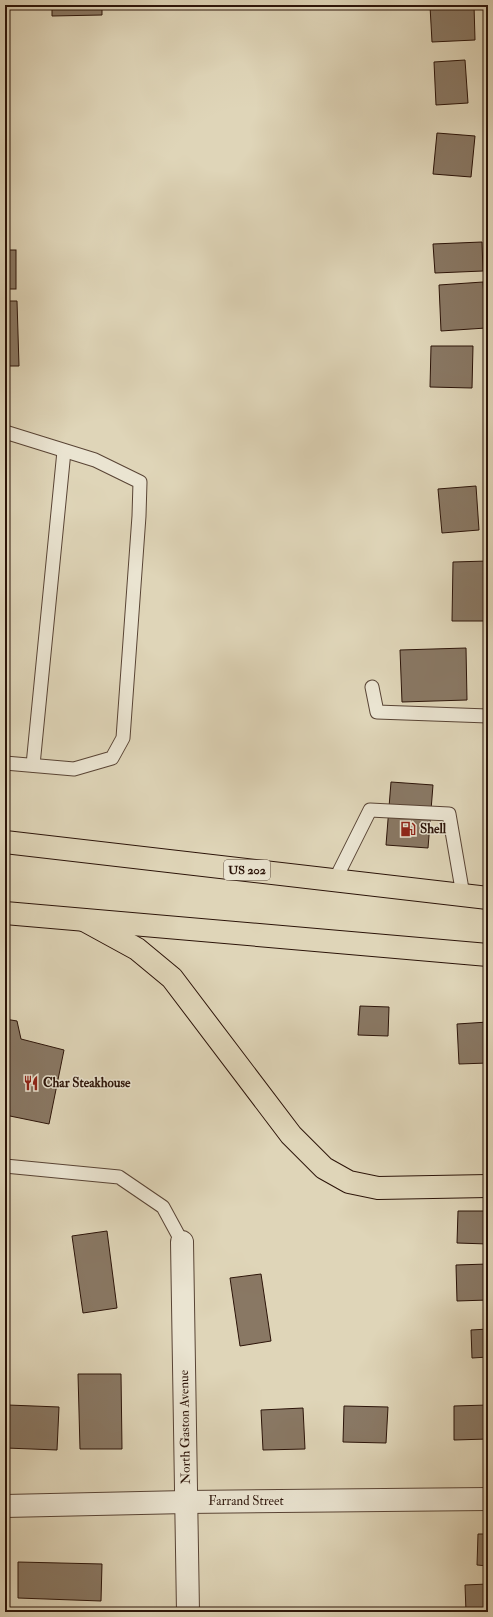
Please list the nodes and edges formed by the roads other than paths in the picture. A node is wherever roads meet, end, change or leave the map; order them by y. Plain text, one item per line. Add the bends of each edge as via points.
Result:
1 (5, 432) edge
2 (64, 451) junction
3 (372, 687) dead end
4 (488, 716) edge
5 (5, 763) edge
6 (33, 765) junction
7 (5, 842) edge
8 (335, 880) junction
9 (464, 895) junction
10 (488, 898) edge
11 (5, 913) edge
12 (84, 920) junction
13 (488, 955) edge
14 (5, 1166) edge
15 (488, 1186) edge
16 (182, 1242) joint
17 (488, 1499) edge
18 (186, 1502) junction
19 (5, 1506) edge
20 (188, 1612) edge

1 - 2 lane
2 - 6 lane
2 - 6 lane via 95,460 140,482 123,738 112,758 74,769
3 - 4 lane via 377,712
5 - 6 lane
7 - 8 highway, US 202
8 - 9 highway, US 202
8 - 9 lane via 370,810 449,814
9 - 10 highway, US 202
11 - 12 highway
12 - 13 highway
12 - 15 highway via 137,949 172,978 291,1135 324,1168 349,1182 378,1188
14 - 16 lane via 119,1177 162,1206
16 - 18 street, North Gaston Avenue
17 - 18 street, Farrand Street
18 - 19 street, Farrand Street
18 - 20 street, North Gaston Avenue

